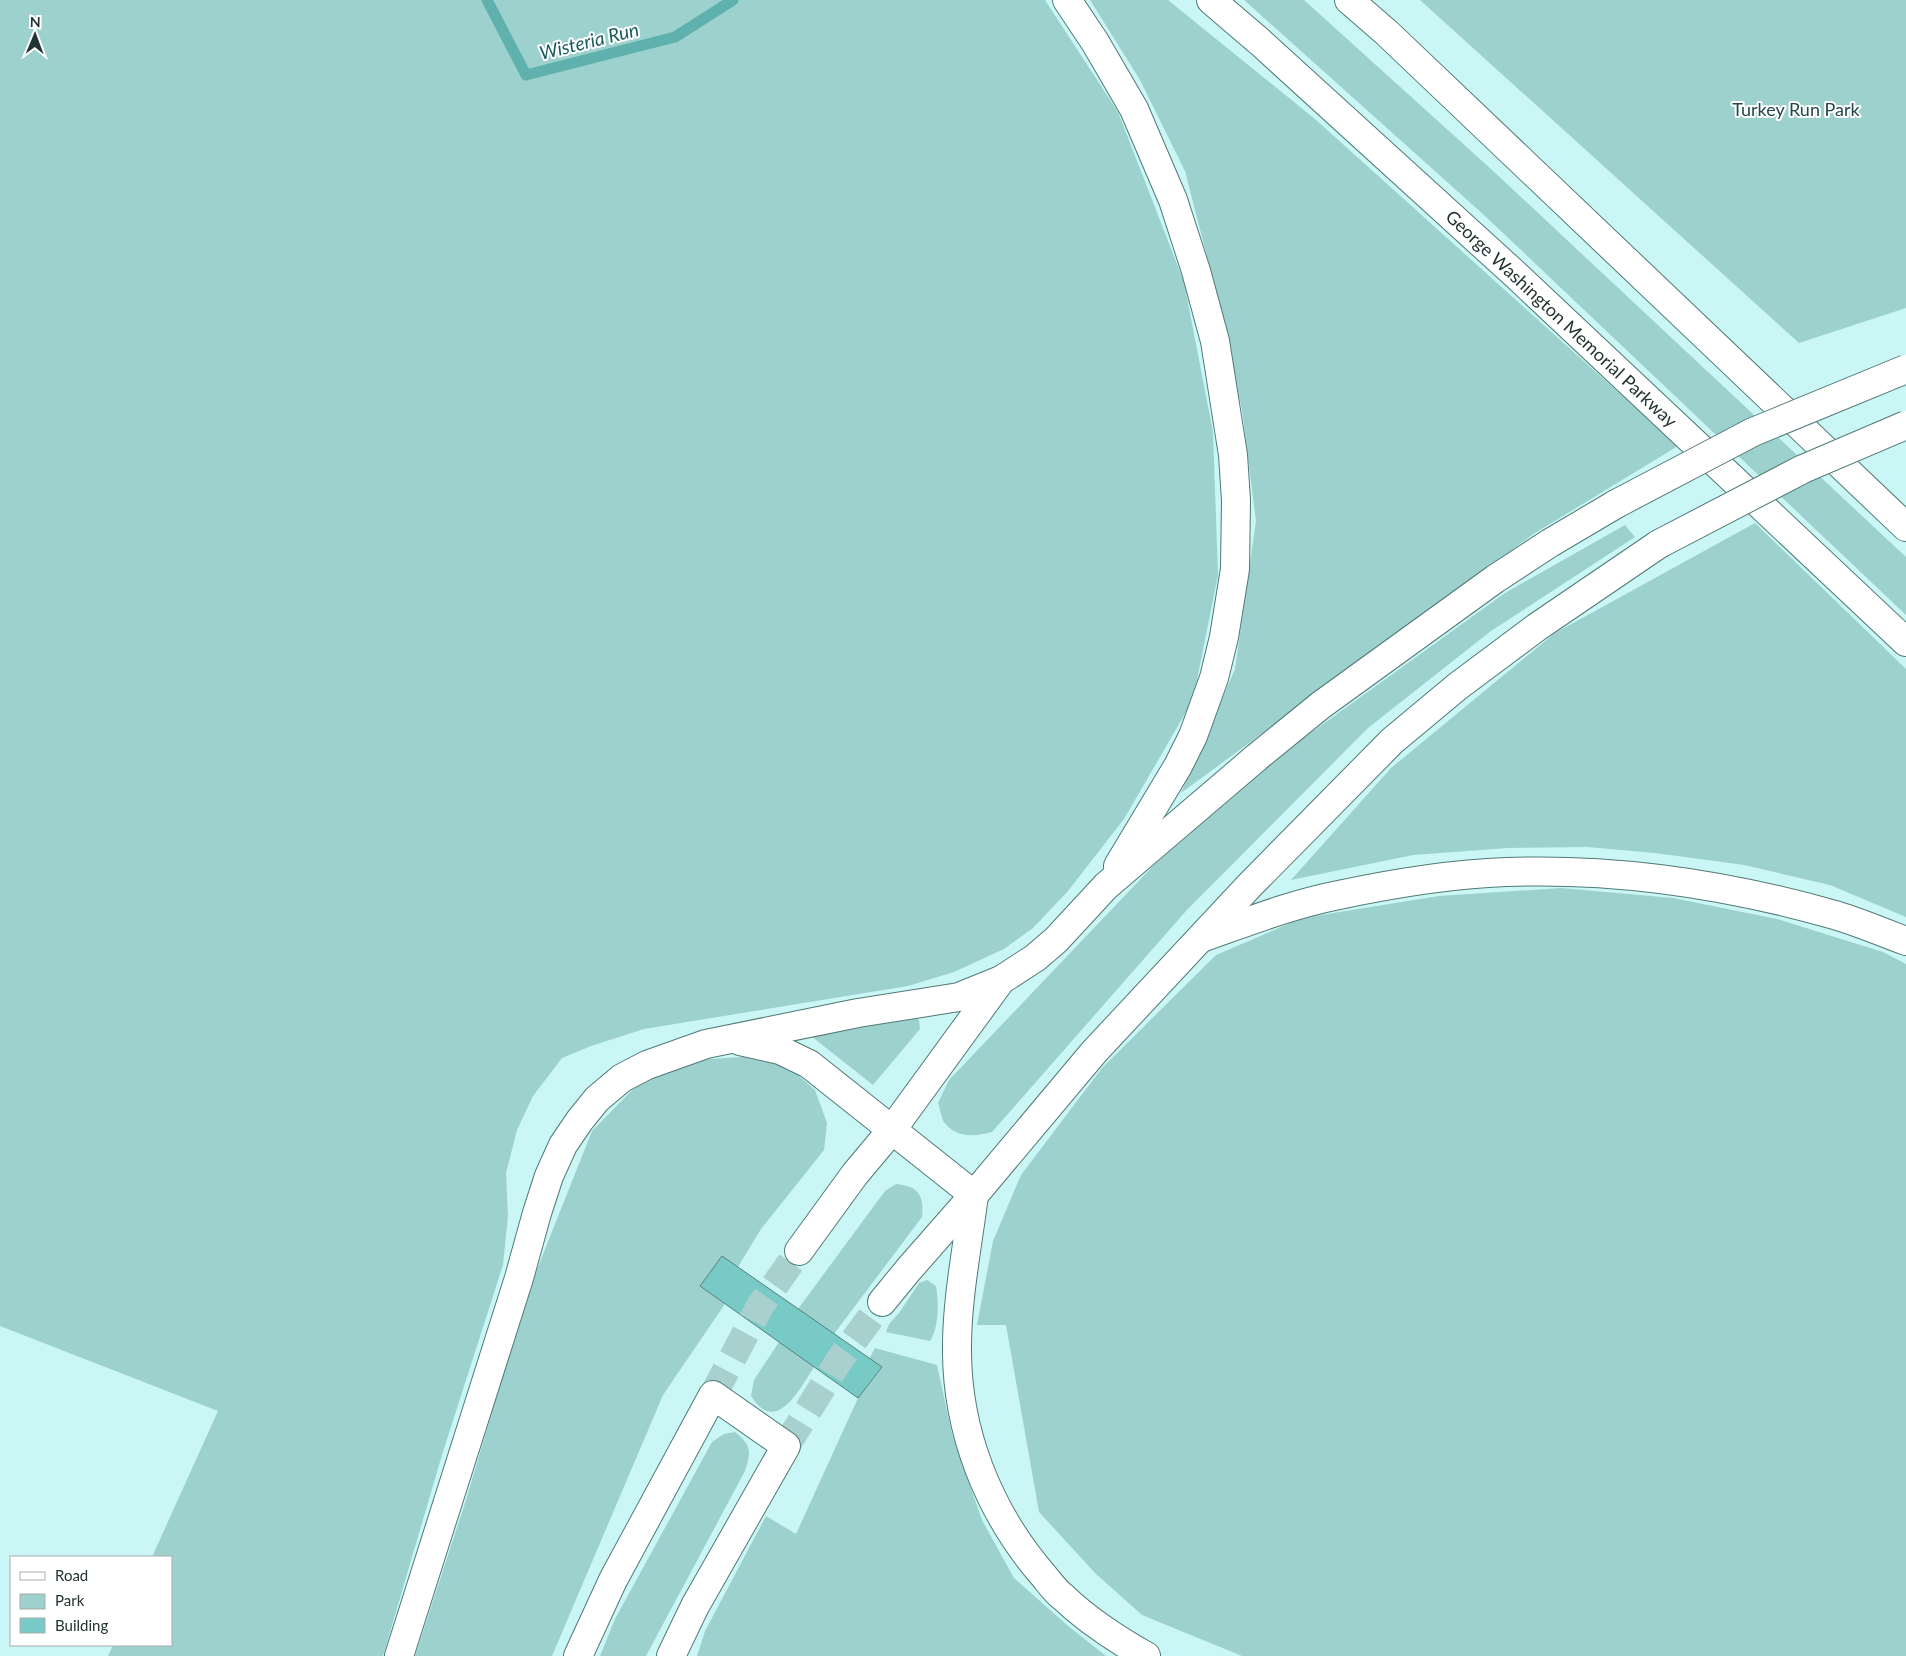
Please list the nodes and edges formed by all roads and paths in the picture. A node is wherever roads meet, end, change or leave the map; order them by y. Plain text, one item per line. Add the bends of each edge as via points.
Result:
1 (1067, 0) edge
2 (1212, 0) edge
3 (1349, 0) edge
4 (1906, 369) edge
5 (1906, 425) edge
6 (1884, 506) junction
7 (1906, 522) edge
8 (1906, 527) edge
9 (1906, 642) edge
10 (1106, 886) junction
11 (1201, 938) junction
12 (1906, 940) edge
13 (1001, 980) junction
14 (731, 1039) junction
15 (891, 1130) junction
16 (974, 1195) junction
17 (799, 1251) tunnel mouth
18 (882, 1302) tunnel mouth
19 (399, 1656) edge
20 (578, 1656) edge
21 (671, 1656) edge
22 (1146, 1656) edge

1 - 10 main road via 1134,109 1173,200 1215,341 1233,455 1236,500 1235,569 1214,678 1193,736 1178,766
2 - 9 main road, George Washington Memorial Parkway via 1517,276
3 - 6 main road
4 - 10 main road, bridge via 1753,432 1550,542 1321,706
5 - 11 main road, bridge via 1803,469 1659,544 1537,627 1458,686 1392,742
6 - 7 main road
6 - 8 main road
10 - 13 main road via 1056,940
11 - 12 main road via 1332,896 1418,880 1506,872 1654,878 1743,891 1833,914
11 - 16 main road via 1094,1052
13 - 14 main road via 959,997 858,1013
13 - 15 main road
14 - 15 main road via 780,1050 809,1064
14 - 19 main road via 706,1044 647,1065 622,1078 597,1099 563,1145 536,1213 519,1278
15 - 16 main road
15 - 17 main road
16 - 18 main road
16 - 22 main road via 957,1324 957,1349 961,1404 975,1458 998,1513 1026,1555 1062,1596 1105,1633
20 - 21 main road via 613,1580 713,1395 786,1446 699,1598

